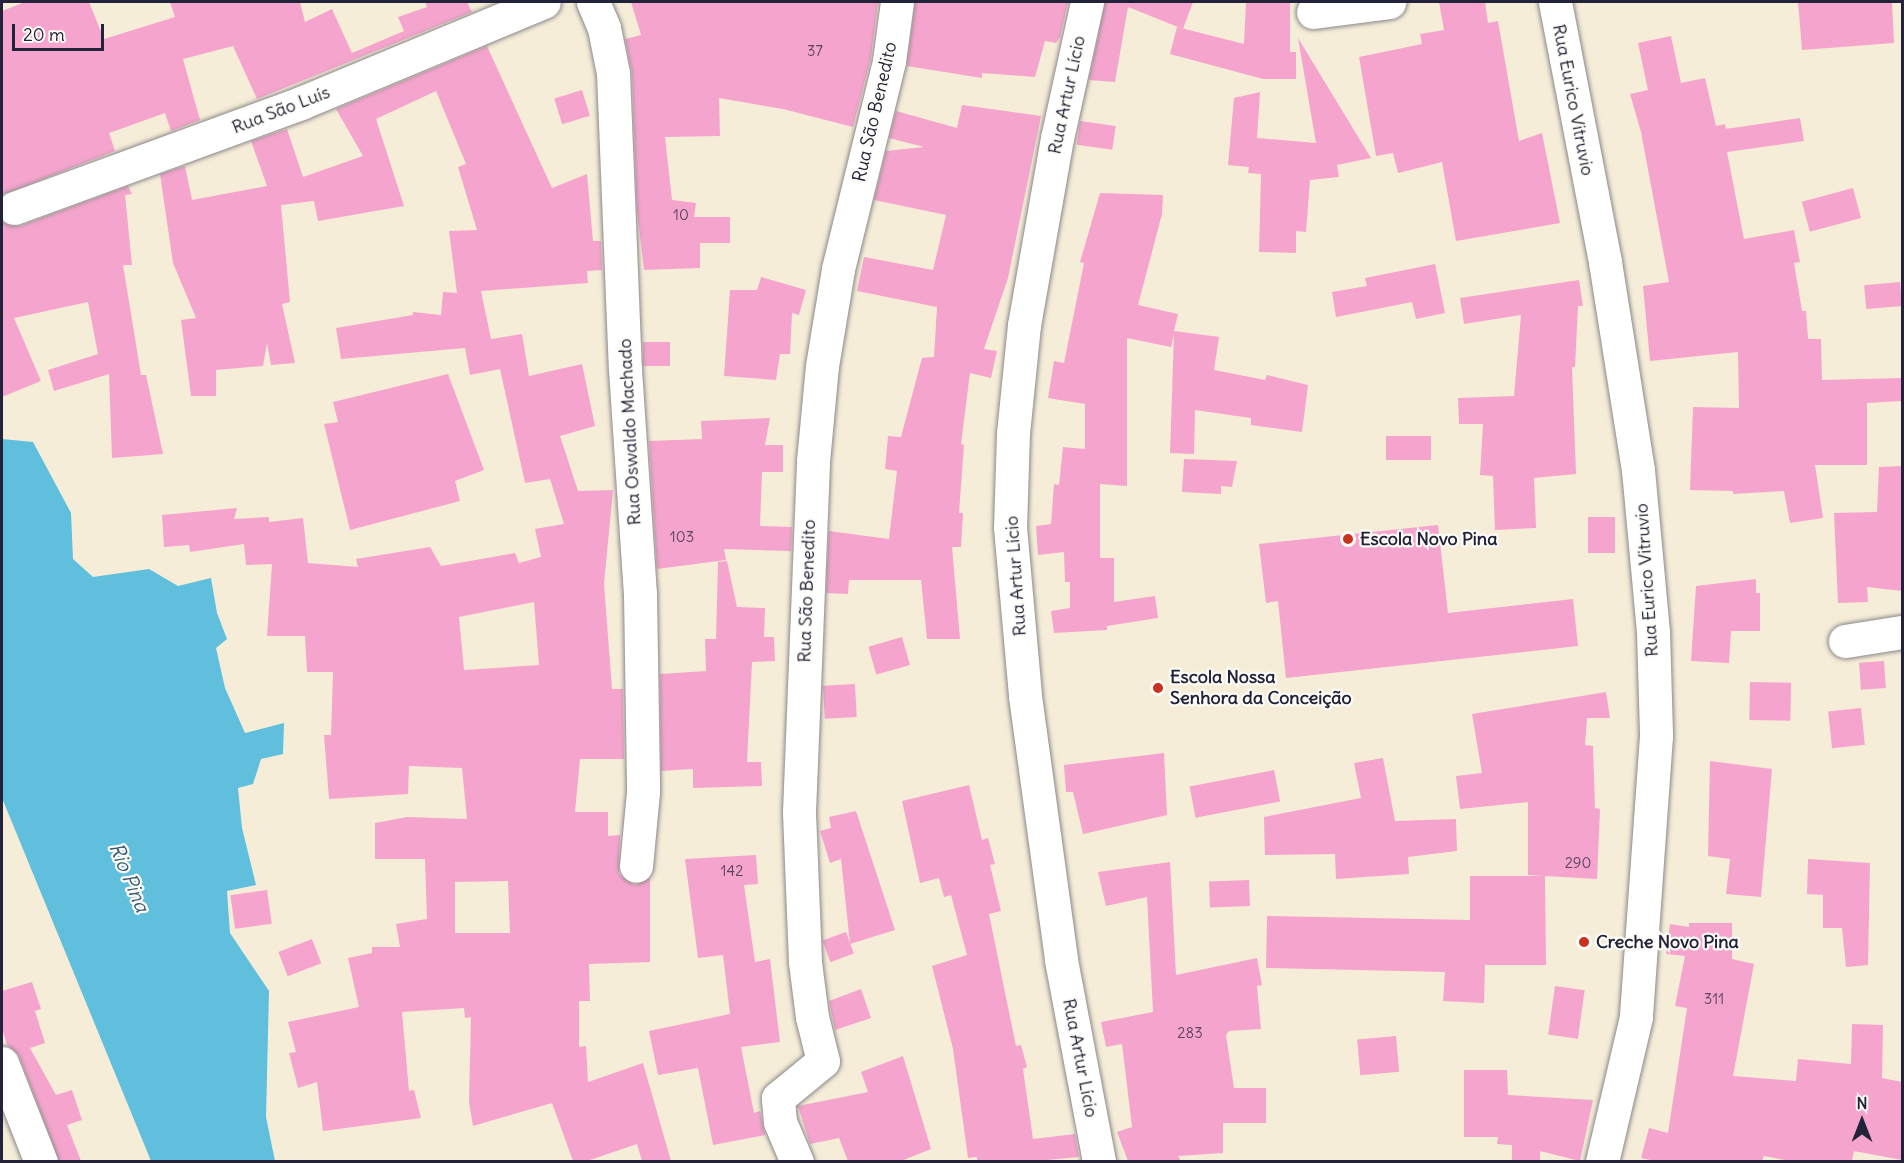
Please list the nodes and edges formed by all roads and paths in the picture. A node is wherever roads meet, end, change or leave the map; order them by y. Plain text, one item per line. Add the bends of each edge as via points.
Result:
1 (593, 2) edge
2 (897, 2) edge
3 (1087, 2) edge
4 (1389, 2) edge
5 (1555, 2) edge
6 (532, 4) edge
7 (1313, 12) dead end
8 (14, 208) dead end
9 (1902, 632) edge
10 (1845, 641) dead end
11 (636, 866) dead end
12 (2, 1063) edge
13 (1100, 1158) edge
14 (41, 1161) edge
15 (797, 1161) edge
16 (1602, 1161) edge

1 - 11 street, Rua Oswaldo Machado via 604,28 613,74 625,369 640,593 643,792
2 - 15 street, Rua São Benedito via 889,61 838,269 822,366 813,461 799,824 805,962 812,1017 824,1061 778,1098 780,1122
3 - 13 street, Rua Artur Lício via 1057,138 1024,325 1013,434 1010,527 1025,696 1058,937
4 - 7 street
5 - 16 street, Rua Eurico Vitruvio via 1605,262 1638,470 1653,632 1656,736 1636,1017
6 - 8 street, Rua São Luís via 301,103
9 - 10 street
12 - 14 street

